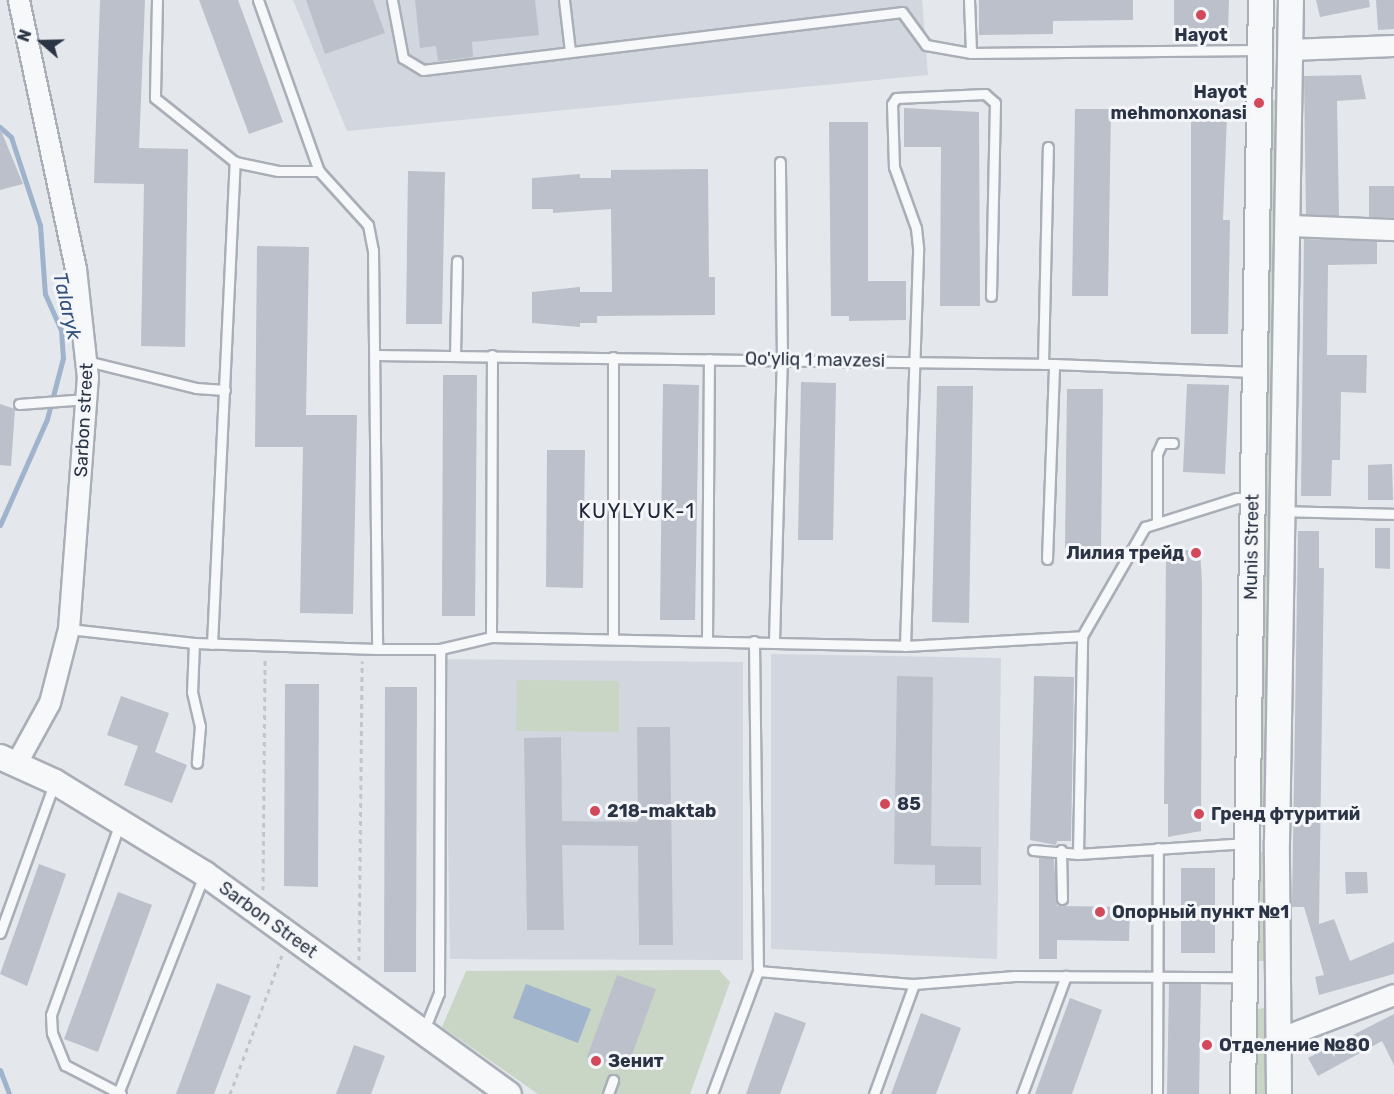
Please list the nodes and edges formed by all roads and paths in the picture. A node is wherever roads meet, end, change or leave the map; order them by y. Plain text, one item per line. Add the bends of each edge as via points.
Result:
1 (157, 0) edge
2 (258, 0) edge
3 (392, 0) edge
4 (564, 0) edge
5 (901, 0) edge
6 (969, 0) edge
7 (1261, 0) edge
8 (1291, 0) edge
9 (20, 9) edge
10 (902, 12) junction
11 (1394, 46) edge
12 (1260, 50) junction
13 (1290, 50) junction
14 (570, 51) junction
15 (971, 53) junction
16 (1048, 147) dead end
17 (235, 162) junction
18 (780, 162) dead end
19 (319, 171) junction
20 (1289, 226) junction
21 (1394, 230) edge
22 (457, 261) dead end
23 (991, 296) dead end
24 (375, 355) junction
25 (455, 355) junction
26 (492, 356) junction
27 (614, 357) junction
28 (709, 359) junction
29 (782, 360) junction
30 (87, 361) junction
31 (916, 362) junction
32 (1043, 364) junction
33 (1054, 364) junction
34 (1255, 372) junction
35 (225, 390) junction
36 (87, 399) junction
37 (19, 405) dead end
38 (1173, 443) dead end
39 (1252, 499) junction
40 (1282, 511) junction
41 (1394, 514) edge
42 (1157, 523) junction
43 (1047, 559) dead end
44 (69, 629) junction
45 (1082, 636) junction
46 (491, 637) junction
47 (613, 638) junction
48 (707, 640) junction
49 (753, 641) junction
50 (774, 641) junction
51 (194, 643) junction
52 (213, 644) junction
53 (265, 646) junction
54 (905, 646) junction
55 (362, 649) junction
56 (440, 649) junction
57 (376, 650) junction
58 (8, 760) edge
59 (196, 763) dead end
60 (55, 782) junction
61 (121, 821) junction
62 (1277, 842) junction
63 (1247, 843) junction
64 (1158, 848) junction
65 (1033, 850) dead end
66 (1061, 850) junction
67 (1078, 854) junction
68 (205, 874) junction
69 (1062, 898) dead end
70 (263, 915) junction
71 (0, 933) edge
72 (289, 935) junction
73 (758, 971) junction
74 (1066, 976) junction
75 (1157, 976) junction
76 (914, 984) junction
77 (1245, 984) junction
78 (359, 986) junction
79 (1279, 990) junction
80 (1394, 994) edge
81 (423, 1032) junction
82 (1279, 1039) junction
83 (613, 1080) dead end
84 (120, 1092) edge
85 (230, 1094) edge
86 (509, 1094) edge
87 (608, 1094) edge
88 (712, 1094) edge
89 (874, 1094) edge
90 (1022, 1094) edge
91 (1157, 1094) edge
92 (1243, 1094) edge
93 (1279, 1094) edge

1 - 17 lane via 155,98
2 - 19 lane
3 - 14 lane via 404,58 423,70
4 - 14 lane
5 - 10 lane
6 - 15 lane
7 - 12 street, Munis Street
8 - 13 street, Munis Street
9 - 30 street, Sarbon street via 76,269
10 - 14 lane
10 - 15 lane via 926,45
11 - 13 street
12 - 13 street
12 - 15 lane
12 - 34 street, Munis Street
13 - 20 street, Munis Street
16 - 32 lane
17 - 19 lane via 278,171
17 - 35 lane
18 - 29 lane
19 - 24 lane via 368,225
20 - 21 street
20 - 40 street, Munis Street
22 - 25 lane
23 - 31 lane via 995,103 985,94 896,98 892,104 894,167 916,228
24 - 25 lane, Qo'yliq 1 mavzesi
24 - 57 lane
25 - 26 lane, Qo'yliq 1 mavzesi
26 - 27 lane, Qo'yliq 1 mavzesi
26 - 46 lane
27 - 28 lane, Qo'yliq 1 mavzesi
27 - 47 lane
28 - 29 lane, Qo'yliq 1 mavzesi
28 - 48 lane
29 - 31 lane, Qo'yliq 1 mavzesi
29 - 50 lane
30 - 35 lane via 196,388
30 - 36 street, Sarbon street
31 - 32 lane, Qo'yliq 1 mavzesi
31 - 54 lane
32 - 33 lane, Qo'yliq 1 mavzesi
33 - 34 lane, Qo'yliq 1 mavzesi
33 - 43 lane
34 - 39 street, Munis Street
35 - 52 lane
36 - 37 lane
36 - 44 street, Sarbon street
38 - 42 lane via 1162,442 1157,454
39 - 42 lane via 1237,498
39 - 63 street, Munis Street
40 - 41 lane
40 - 62 street, Munis Street
42 - 45 lane via 1145,527
44 - 51 lane
44 - 58 street, Sarbon street via 50,703
45 - 54 lane
45 - 67 lane
46 - 47 lane
46 - 56 lane
47 - 48 lane
48 - 49 lane
49 - 50 lane
49 - 73 lane
50 - 54 lane
51 - 52 lane
51 - 59 lane via 192,692 200,726
52 - 53 lane
53 - 55 lane
53 - 70 path
55 - 57 lane
55 - 78 path
56 - 57 lane
56 - 81 lane via 439,993
58 - 60 street, Sarbon Street
60 - 61 street, Sarbon Street
60 - 71 lane
61 - 68 street, Sarbon Street
61 - 84 lane via 51,1015 51,1033 66,1065 83,1078
62 - 63 street
62 - 79 street, Munis Street
63 - 64 lane
63 - 77 street, Munis Street
64 - 67 lane
64 - 75 lane
65 - 66 lane
66 - 67 lane
66 - 69 lane
68 - 70 street, Sarbon Street
68 - 84 lane
70 - 72 street, Sarbon Street
72 - 78 street, Sarbon Street
72 - 85 path
73 - 76 lane
73 - 88 lane
74 - 75 lane
74 - 76 lane
74 - 90 lane
75 - 77 lane
75 - 91 lane
76 - 89 lane
77 - 79 street
77 - 92 street, Munis Street
78 - 81 street, Sarbon Street
79 - 82 street, Munis Street
80 - 82 street
81 - 86 street, Sarbon Street
82 - 93 street, Munis Street
83 - 87 lane

